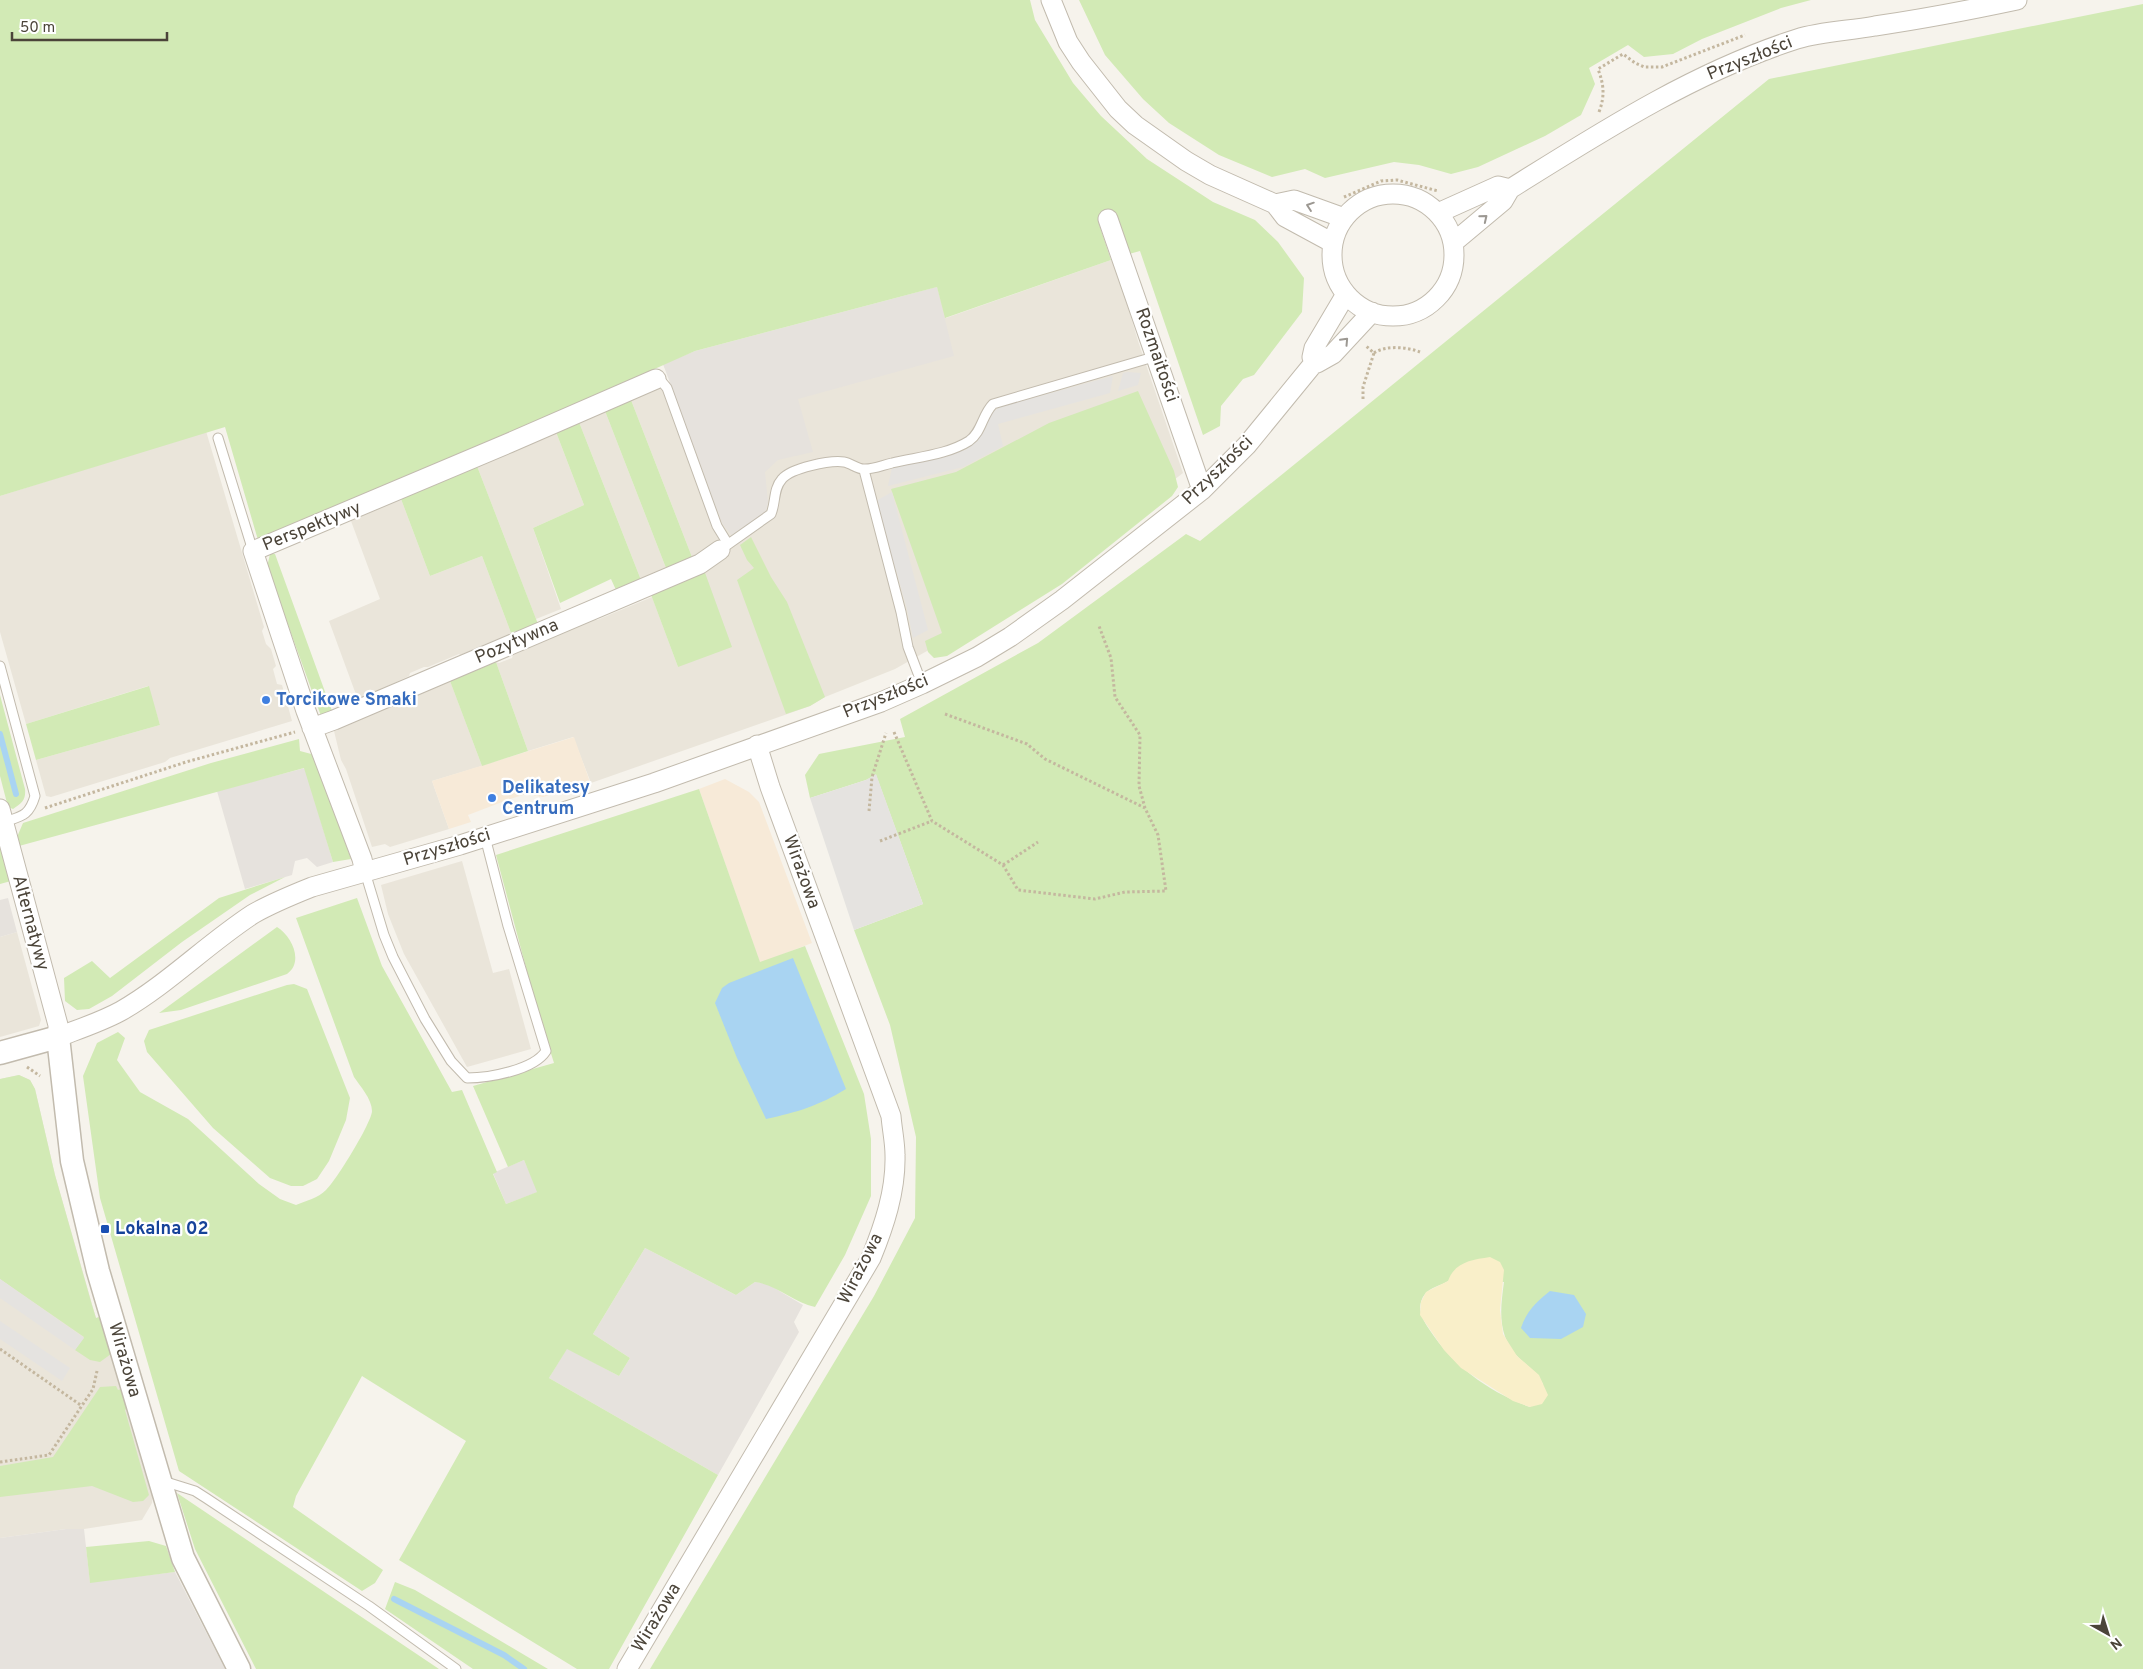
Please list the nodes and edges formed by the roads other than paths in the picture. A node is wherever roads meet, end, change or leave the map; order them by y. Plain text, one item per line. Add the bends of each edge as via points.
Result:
1 (1051, 0) edge
2 (2016, 0) edge
3 (1510, 189) junction
4 (1275, 204) junction
5 (1438, 212) junction
6 (1344, 218) junction
7 (1108, 219) dead end
8 (1454, 242) junction
9 (1333, 243) junction
10 (1346, 294) junction
11 (1372, 312) junction
12 (1157, 356) junction
13 (1314, 362) junction
14 (656, 379) joint
15 (218, 438) dead end
16 (864, 470) junction
17 (1202, 490) junction
18 (724, 547) junction
19 (252, 551) junction
20 (0, 666) edge
21 (922, 684) junction
22 (312, 728) junction
23 (757, 745) junction
24 (2, 816) edge
25 (485, 837) junction
26 (365, 872) junction
27 (58, 1038) junction
28 (0, 1054) edge
29 (159, 1480) junction
30 (239, 1669) edge
31 (456, 1669) edge
32 (627, 1669) edge

1 - 4 street via 1081,62 1135,125 1210,175
2 - 3 street, Przyszłości via 1830,32 1760,52 1640,110
3 - 5 street, Przyszłości via 1498,186
8 -> 3 street, Przyszłości via 1503,201
6 -> 4 street via 1294,200
4 - 9 street via 1282,216
5 - 6 street via 1422,200 1394,193 1365,200
5 - 8 street
6 - 9 street
7 - 12 street, Rozmaitości
8 - 11 street via 1455,262 1451,276 1434,300 1414,313 1401,316
9 - 10 street via 1334,270
10 - 11 street
10 - 13 street, Przyszłości via 1314,348
13 -> 11 street, Przyszłości via 1333,354
12 - 16 lane via 1002,400 988,409 981,426 969,441 952,449
12 - 17 street, Rozmaitości
13 - 17 street, Przyszłości via 1247,445
14 - 18 lane via 667,388
14 - 19 street, Perspektywy
15 - 19 lane
16 - 18 lane via 844,462 829,462 786,475 778,486 771,514
16 - 21 lane via 908,647
17 - 21 street, Przyszłości via 1010,637
18 - 22 street, Pozytywna via 700,564
19 - 22 street, Perspektywy
20 - 24 lane via 35,796 25,815
21 - 23 street, Przyszłości
22 - 26 street, Perspektywy
23 - 25 street, Przyszłości via 654,783
23 - 32 street, Wirażowa via 891,1116 895,1156 890,1199 871,1258
24 - 27 street, Alternatywy via 58,1024
25 - 26 street, Przyszłości
25 - 26 lane via 546,1051 542,1058 531,1064 483,1078 467,1078 451,1061 425,1019 384,935
26 - 27 street, Przyszłości via 280,900 254,914 122,1010
27 - 28 street
27 - 29 street, Wirażowa via 72,1161 87,1226
29 - 30 street, Wirażowa via 187,1567
29 - 31 lane via 206,1498 369,1606

